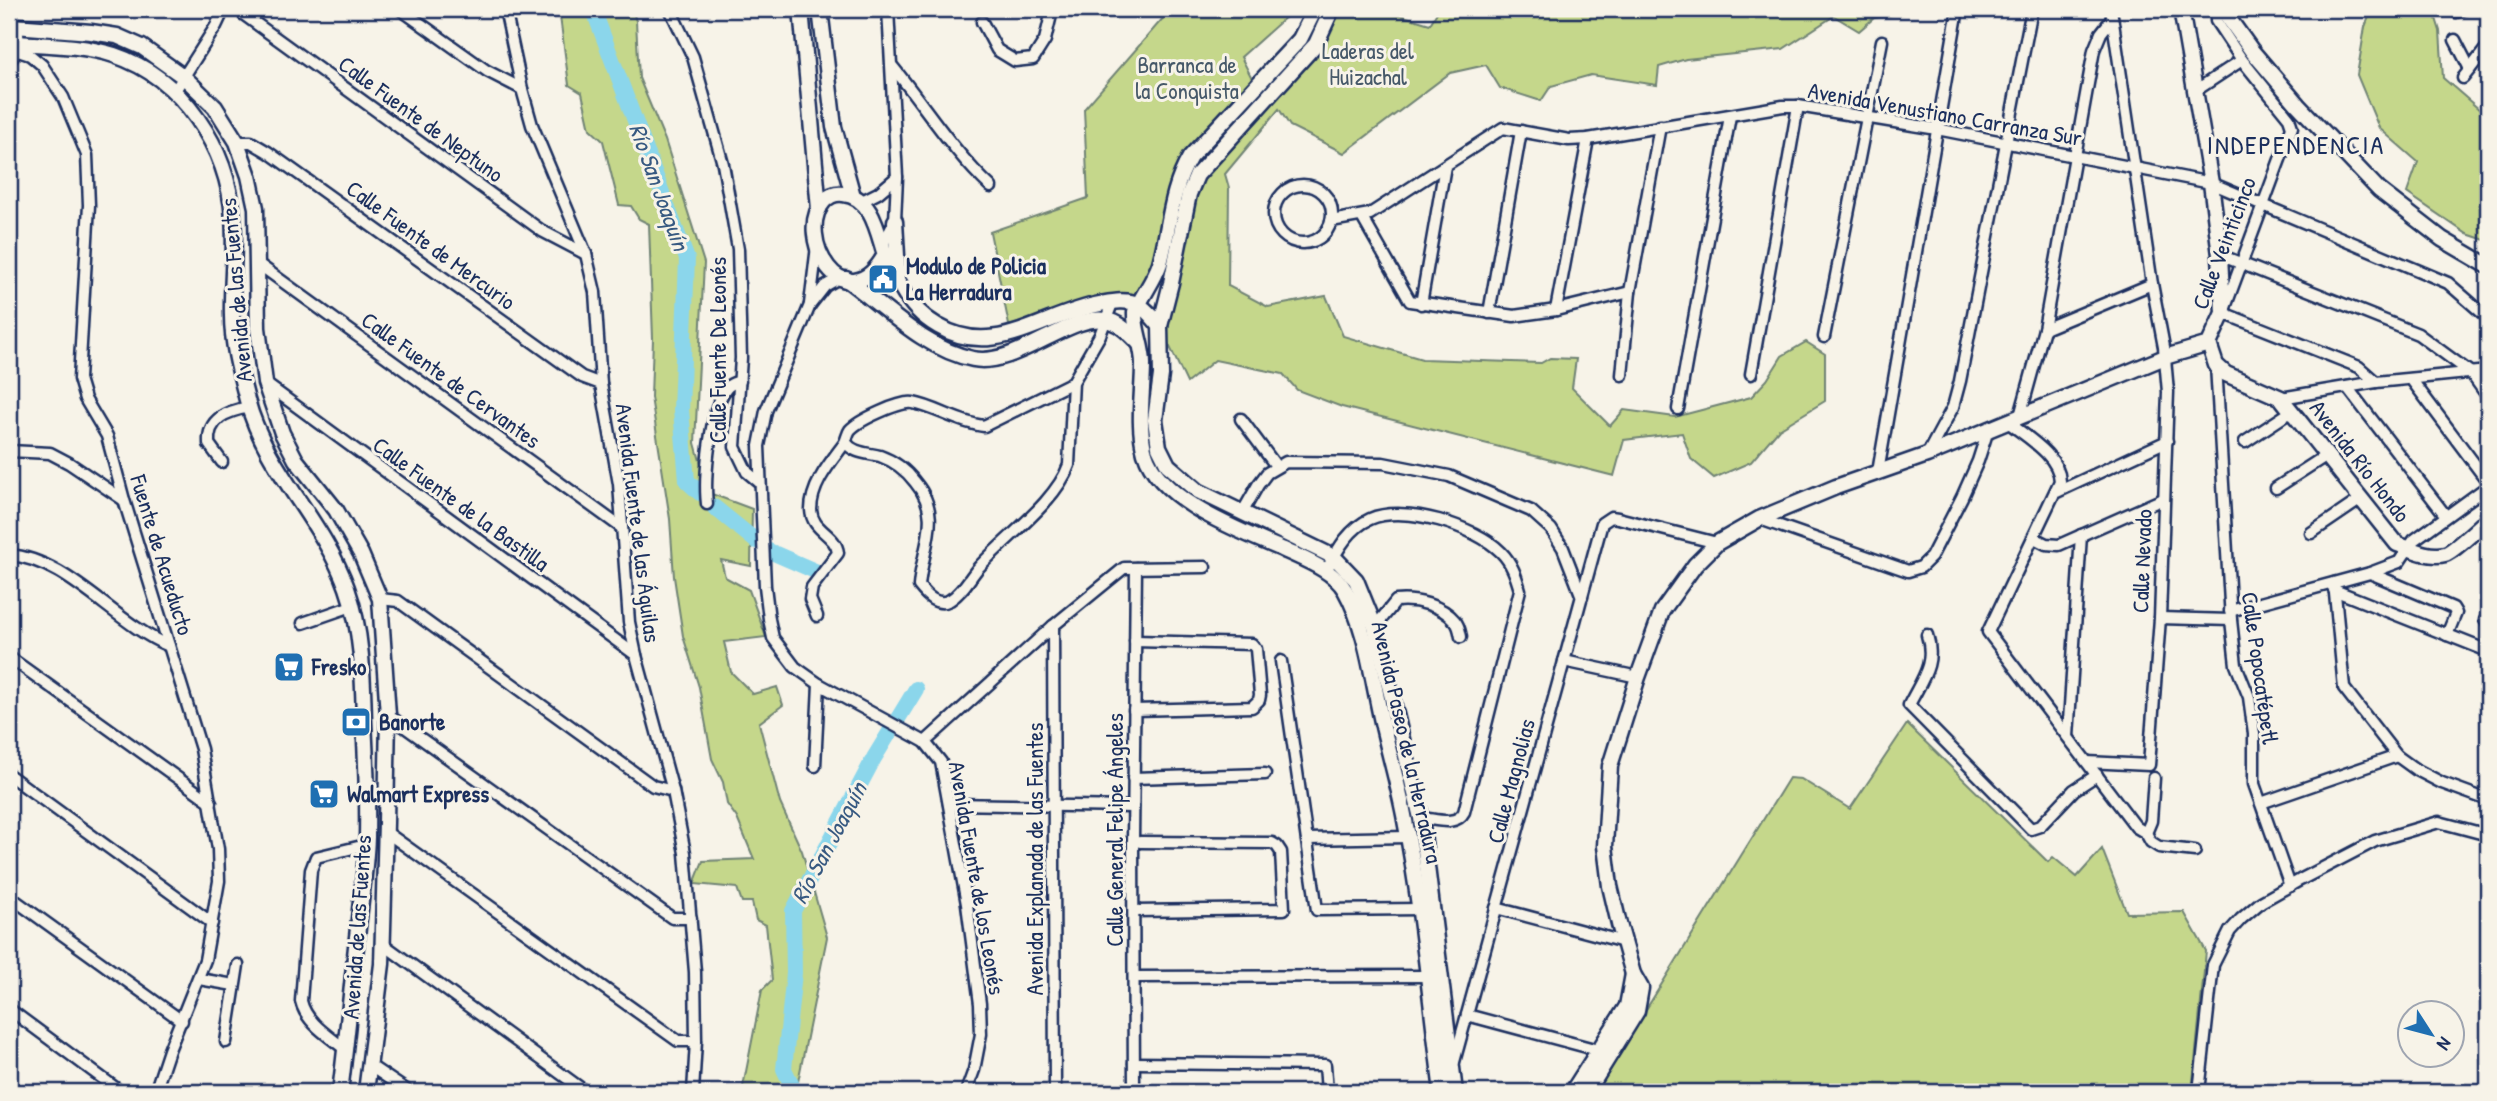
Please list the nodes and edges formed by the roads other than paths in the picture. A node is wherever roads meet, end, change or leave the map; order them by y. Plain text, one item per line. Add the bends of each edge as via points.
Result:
1 (224, 9) edge
2 (236, 9) edge
3 (400, 9) edge
4 (505, 9) edge
5 (670, 9) edge
6 (802, 9) edge
7 (820, 9) edge
8 (888, 9) edge
9 (1054, 9) edge
10 (1315, 9) edge
11 (1332, 9) edge
12 (1958, 9) edge
13 (2032, 9) edge
14 (2221, 9) edge
15 (2485, 9) edge
16 (2178, 10) edge
17 (2111, 14) edge
18 (2488, 15) edge
19 (12, 21) edge
20 (982, 22) dead end
21 (2455, 40) dead end
22 (1882, 41) dead end
23 (2488, 46) edge
24 (13, 51) edge
25 (2242, 60) junction
26 (892, 66) junction
27 (184, 77) junction
28 (522, 89) junction
29 (2195, 91) junction
30 (174, 92) junction
31 (1798, 106) junction
32 (1730, 116) junction
33 (1866, 116) junction
34 (1660, 126) junction
35 (1937, 129) junction
36 (1521, 131) junction
37 (1588, 139) junction
38 (237, 142) junction
39 (2006, 143) junction
40 (2076, 158) junction
41 (1445, 166) junction
42 (2135, 167) junction
43 (897, 177) junction
44 (2211, 183) junction
45 (991, 187) dead end
46 (857, 199) junction
47 (2262, 206) junction
48 (819, 209) junction
49 (1362, 217) junction
50 (895, 221) junction
51 (1331, 221) junction
52 (817, 244) junction
53 (884, 249) junction
54 (586, 254) junction
55 (2220, 255) junction
56 (257, 263) junction
57 (2241, 264) junction
58 (2488, 266) edge
59 (842, 279) junction
60 (898, 282) junction
61 (2152, 284) junction
62 (1150, 286) junction
63 (1630, 292) junction
64 (1168, 295) junction
65 (906, 296) junction
66 (1112, 302) junction
67 (1421, 304) junction
68 (810, 305) junction
69 (1138, 305) junction
70 (1556, 310) junction
71 (890, 312) junction
72 (1489, 313) junction
73 (2223, 313) junction
74 (2488, 317) edge
75 (1108, 320) junction
76 (1160, 326) junction
77 (2044, 330) junction
78 (1824, 337) dead end
79 (1140, 344) junction
80 (2209, 344) junction
81 (260, 354) junction
82 (237, 357) junction
83 (2165, 357) junction
84 (2216, 366) junction
85 (2488, 371) edge
86 (2471, 373) junction
87 (1751, 374) dead end
88 (1622, 375) dead end
89 (2411, 379) junction
90 (740, 381) junction
91 (1073, 382) junction
92 (2376, 382) junction
93 (265, 383) junction
94 (601, 384) junction
95 (2347, 387) junction
96 (2488, 397) edge
97 (2281, 398) junction
98 (247, 401) junction
99 (1678, 409) dead end
100 (2291, 411) junction
101 (1241, 419) dead end
102 (2014, 419) junction
103 (1988, 430) junction
104 (2167, 441) junction
105 (846, 442) junction
106 (2245, 442) dead end
107 (9, 451) edge
108 (1927, 454) junction
109 (2327, 455) junction
110 (222, 462) dead end
111 (1276, 466) junction
112 (1878, 472) junction
113 (759, 482) junction
114 (2488, 484) edge
115 (2276, 488) dead end
116 (2057, 492) junction
117 (2163, 499) junction
118 (2361, 499) junction
119 (124, 500) junction
120 (707, 504) dead end
121 (1242, 513) junction
122 (2446, 516) junction
123 (1759, 519) junction
124 (2488, 519) edge
125 (622, 528) junction
126 (2311, 533) dead end
127 (2081, 535) junction
128 (2034, 538) junction
129 (1717, 543) junction
130 (2408, 548) junction
131 (9, 555) edge
132 (1334, 557) junction
133 (1205, 567) dead end
134 (1136, 568) junction
135 (1326, 571) junction
136 (2370, 573) junction
137 (2334, 587) junction
138 (1582, 597) junction
139 (380, 599) junction
140 (352, 606) junction
141 (2230, 615) junction
142 (817, 616) dead end
143 (2160, 618) junction
144 (303, 623) dead end
145 (1053, 626) junction
146 (1375, 627) junction
147 (1927, 635) dead end
148 (2447, 635) junction
149 (1461, 637) dead end
150 (1135, 641) junction
151 (169, 646) junction
152 (2488, 651) edge
153 (635, 655) junction
154 (9, 657) edge
155 (1281, 661) dead end
156 (1564, 661) junction
157 (1637, 677) junction
158 (819, 684) junction
159 (1134, 710) junction
160 (388, 715) junction
161 (1397, 716) junction
162 (1382, 720) junction
163 (2068, 737) junction
164 (925, 742) junction
165 (2398, 756) junction
166 (2087, 762) junction
167 (815, 766) dead end
168 (1265, 774) dead end
169 (9, 775) edge
170 (2097, 775) junction
171 (1133, 778) junction
172 (2154, 778) dead end
173 (673, 791) junction
174 (2488, 800) edge
175 (211, 802) junction
176 (2261, 803) junction
177 (949, 804) junction
178 (1054, 805) junction
179 (1133, 807) junction
180 (1421, 818) junction
181 (386, 832) junction
182 (2146, 833) junction
183 (367, 835) junction
184 (2488, 835) edge
185 (1407, 836) junction
186 (1307, 839) junction
187 (1140, 842) dead end
188 (2195, 852) dead end
189 (2290, 886) junction
190 (9, 896) edge
191 (1496, 908) junction
192 (1419, 909) junction
193 (1434, 909) junction
194 (1134, 911) junction
195 (691, 918) junction
196 (212, 923) junction
197 (1624, 942) junction
198 (383, 944) junction
199 (238, 965) dead end
200 (1633, 974) junction
201 (1427, 976) junction
202 (1442, 976) junction
203 (1134, 977) junction
204 (199, 979) junction
205 (234, 985) junction
206 (9, 1009) edge
207 (1467, 1015) junction
208 (182, 1021) junction
209 (696, 1041) junction
210 (226, 1042) dead end
211 (345, 1050) junction
212 (1598, 1051) junction
213 (1134, 1063) junction
214 (369, 1065) junction
215 (1453, 1066) junction
216 (121, 1092) edge
217 (155, 1092) edge
218 (340, 1092) edge
219 (366, 1092) edge
220 (409, 1092) edge
221 (586, 1092) edge
222 (693, 1092) edge
223 (966, 1092) edge
224 (1055, 1092) edge
225 (1134, 1092) edge
226 (1327, 1092) edge
227 (1442, 1092) edge
228 (1455, 1092) edge
229 (1572, 1092) edge
230 (1587, 1092) edge
231 (2199, 1092) edge

1 - 27 street
2 - 54 street, Calle Fuente de Neptuno via 542,231
3 - 28 street via 487,71
4 - 28 street, Avenida Fuente de las Águilas
5 - 90 street, Calle Fuente De Leonés via 693,57 723,164 738,250
6 - 48 main road
7 - 46 main road via 834,127
8 - 26 street
9 - 20 street via 1045,40 1033,59 1015,61 997,50
10 - 62 main road via 1300,39 1190,157 1178,177
11 - 64 main road, Avenida Paseo de la Herradura via 1316,44 1197,175
12 - 35 street
13 - 39 street
14 - 25 street via 2216,21
14 - 58 main road via 2282,87 2379,190 2442,239
15 - 18 street
16 - 29 main road
17 - 40 street via 2094,50
17 - 42 street, Calle Nevado
19 - 24 main road
19 - 27 main road, Avenida de las Fuentes via 117,36 142,47
21 - 23 street via 2466,73
22 - 33 street
24 - 30 main road, Avenida de las Fuentes via 72,47 113,55
24 - 119 street, Fuente de Acueducto via 30,55 42,65 63,97 87,155 89,205 79,379 107,436
25 - 29 street
25 - 47 street, Calle Veinticinco via 2289,118 2291,133
26 - 43 street
26 - 45 street
27 - 30 street
27 - 38 main road, Avenida de las Fuentes via 215,107
28 - 54 street, Avenida Fuente de las Águilas
29 - 44 main road
30 - 82 main road, Avenida de las Fuentes via 202,124 228,185 234,221 232,321
31 - 32 street, Avenida Venustiano Carranza Sur
31 - 33 street, Avenida Venustiano Carranza Sur
31 - 87 street
32 - 34 street, Avenida Venustiano Carranza Sur
32 - 99 street
33 - 35 street, Avenida Venustiano Carranza Sur
33 - 78 street
34 - 37 street, Avenida Venustiano Carranza Sur
34 - 63 street
35 - 39 street, Avenida Venustiano Carranza Sur
35 - 112 street
36 - 37 street, Avenida Venustiano Carranza Sur
36 - 41 street via 1503,128
36 - 72 street
37 - 70 street
38 - 56 main road, Avenida de las Fuentes via 256,208
38 - 94 street, Calle Fuente de Mercurio via 251,142 268,152 582,377
39 - 40 street, Avenida Venustiano Carranza Sur
39 - 108 street via 1960,382
40 - 42 street, Avenida Venustiano Carranza Sur
40 - 77 street
41 - 49 street
41 - 67 street
42 - 44 street, Avenida Venustiano Carranza Sur
42 - 61 street, Calle Nevado
43 - 46 street via 878,193
43 - 50 street
44 - 47 street, Avenida Venustiano Carranza Sur
44 - 55 main road
46 - 48 main road via 838,193
46 - 53 main road via 876,225
47 - 57 street, Calle Veinticinco
47 - 74 street, Avenida Venustiano Carranza Sur via 2448,283
48 - 52 main road
49 - 51 street
49 - 67 street via 1410,301
50 - 53 street
50 - 60 main road
51 - 51 street via 1330,204 1321,191 1305,185 1289,188 1277,200 1273,216 1279,231 1292,242 1308,243 1323,235
52 - 59 main road via 823,262
52 - 68 street, Avenida Fuente de los Leonés
53 - 59 main road via 870,274
53 - 60 main road
54 - 94 street, Avenida Fuente de las Águilas via 595,292
55 - 57 street
55 - 73 main road
56 - 81 main road, Avenida de las Fuentes
56 - 125 street, Calle Fuente de Cervantes
57 - 73 street, Calle Veinticinco
57 - 86 street via 2418,334
59 - 68 street, Avenida Fuente de los Leonés via 825,286
59 - 71 main road
60 - 65 main road
61 - 77 street
61 - 83 street, Calle Nevado
62 - 64 main road
62 - 69 main road
63 - 70 street
63 - 88 street
64 - 76 main road, Avenida Paseo de la Herradura
65 - 66 main road via 939,327 983,340
65 - 71 main road
66 - 69 main road
66 - 75 street
67 - 72 street
68 - 113 street, Avenida Fuente de los Leonés via 766,411 759,446
69 - 76 main road
69 - 79 main road, Avenida Paseo de la Herradura via 1134,320
70 - 72 street via 1514,316
71 - 75 main road via 933,344 975,360 1000,359 1087,321
73 - 80 main road, Calle Veinticinco
73 - 92 street via 2358,367
75 - 79 main road
75 - 91 street
76 - 121 main road, Avenida Paseo de la Herradura via 1161,375 1155,420 1159,447 1168,465 1190,486
77 - 102 street
79 - 135 main road, Avenida Paseo de la Herradura via 1141,431 1154,473 1189,504
80 - 83 main road
80 - 84 main road
81 - 82 main road via 249,363
81 - 93 main road, Avenida de las Fuentes
82 - 98 main road, Avenida de las Fuentes
83 - 102 main road
83 - 104 street, Calle Nevado
84 - 97 main road, Avenida Río Hondo
84 - 141 street, Calle Popocatépetl
85 - 86 street
86 - 89 street
86 - 96 street
89 - 92 street
89 - 114 street
90 - 113 street, Calle Fuente De Leonés via 735,447 747,472
90 - 120 street via 727,386 717,405 705,486
91 - 105 street via 984,426 913,403 900,404 858,424
91 - 105 street via 1065,477 966,585 941,603 928,598 919,586 930,530 924,492 896,464 857,451
92 - 95 street
93 - 98 main road via 253,384
93 - 139 main road, Avenida de las Fuentes via 286,442 337,510
93 - 153 street, Calle Fuente de la Bastilla
94 - 125 street, Avenida Fuente de las Águilas
95 - 97 street
95 - 122 street
97 - 100 main road, Avenida Río Hondo
98 - 110 street via 225,412 213,425 209,444
98 - 140 main road, Avenida de las Fuentes via 276,467 334,558
100 - 106 street
100 - 109 main road, Avenida Río Hondo
101 - 111 street
102 - 103 main road
102 - 116 street via 2060,472
103 - 108 main road
103 - 123 street via 1962,497 1931,557 1921,567 1908,571
104 - 116 street
104 - 117 street, Calle Nevado
105 - 142 street via 828,463 813,497 814,523 835,541 838,553 812,587 810,599
107 - 119 street via 50,453
108 - 112 main road
109 - 115 street
109 - 118 main road, Avenida Río Hondo
111 - 121 street
111 - 138 street via 1299,461 1383,463 1449,476 1511,502 1531,511 1551,529
112 - 123 main road
113 - 158 street, Avenida Fuente de los Leonés via 773,638 794,667
114 - 122 street
116 - 128 street
117 - 127 street
117 - 143 street, Calle Nevado
118 - 126 street
118 - 130 main road, Avenida Río Hondo via 2397,544
119 - 151 street, Fuente de Acueducto
121 - 132 main road, Avenida Paseo de la Herradura
122 - 130 street
123 - 129 main road
124 - 130 main road, Avenida Río Hondo via 2445,554
125 - 153 street, Avenida Fuente de las Águilas
127 - 128 street via 2053,546
127 - 163 street
128 - 163 street via 1988,632
129 - 138 street, Calle Magnolias via 1607,519 1602,523
129 - 157 main road via 1662,611
130 - 136 street via 2399,562
131 - 151 street via 38,560 56,570 148,637
132 - 135 street
132 - 146 main road, Avenida Paseo de la Herradura via 1356,580
132 - 180 street via 1343,541 1369,519 1405,514 1461,528 1486,540 1514,568 1520,590 1464,811 1454,821
133 - 134 street
134 - 145 street via 1114,574
134 - 150 street, Calle General Felipe Ángeles
135 - 162 main road, Avenida Paseo de la Herradura via 1344,588 1356,615
136 - 137 street
136 - 148 street via 2453,608 2456,613
137 - 141 street
137 - 148 street
137 - 165 street via 2344,688
138 - 156 street, Calle Magnolias
139 - 160 main road, Avenida de las Fuentes
139 - 173 street via 398,601 653,786
140 - 144 street
140 - 183 main road, Avenida de las Fuentes via 362,684
141 - 143 street
141 - 176 street, Calle Popocatépetl via 2236,665 2249,697 2254,785
143 - 166 street, Calle Nevado via 2149,765
145 - 164 street
145 - 178 street, Avenida Explanada de las Fuentes
146 - 149 street via 1396,601 1410,600 1428,604 1457,622
146 - 161 main road, Avenida Paseo de la Herradura
147 - 170 street via 1931,662 1909,705 2031,829
148 - 152 street
150 - 159 street, Calle General Felipe Ángeles
150 - 159 street via 1252,644 1260,695 1252,707
151 - 175 street, Fuente de Acueducto via 201,749
153 - 173 street, Avenida Fuente de las Águilas
154 - 175 street
155 - 186 street
156 - 157 street
156 - 191 street, Calle Magnolias
157 - 197 main road via 1610,766 1606,806 1610,886
158 - 164 street, Avenida Fuente de los Leonés
158 - 167 street
159 - 171 street, Calle General Felipe Ángeles
160 - 181 main road, Avenida de las Fuentes
160 - 195 street via 672,918
161 - 162 main road
161 - 180 main road, Avenida Paseo de la Herradura
162 - 185 main road, Avenida Paseo de la Herradura
163 - 166 street
164 - 177 street, Avenida Fuente de los Leonés via 941,762
165 - 174 street via 2442,783
165 - 176 street
166 - 170 street
168 - 171 street
169 - 196 street
170 - 182 street via 2136,827
171 - 179 street, Calle General Felipe Ángeles
172 - 182 street
173 - 195 street, Avenida Fuente de las Águilas
175 - 196 street, Fuente de Acueducto via 219,881
176 - 189 street, Calle Popocatépetl
177 - 178 street
177 - 223 street, Avenida Fuente de los Leonés via 980,1004 981,1034
178 - 179 street
178 - 224 street, Avenida Explanada de las Fuentes
179 - 194 street, Calle General Felipe Ángeles
180 - 193 main road, Avenida Paseo de la Herradura
181 - 183 main road via 375,820
181 - 198 main road, Avenida de las Fuentes
181 - 209 street via 678,1041
182 - 188 street via 2159,847
183 - 211 main road, Avenida de las Fuentes
183 - 211 street via 316,857 311,870 303,1012
184 - 189 street via 2439,822 2375,841
185 - 186 street
185 - 192 main road, Avenida Paseo de la Herradura
186 - 192 street via 1317,910
187 - 194 street via 1272,843 1281,852 1284,909
189 - 231 street via 2241,919 2213,965
190 - 208 street
191 - 197 street
191 - 207 street, Calle Magnolias
192 - 193 street
192 - 201 main road, Avenida Paseo de la Herradura
193 - 202 main road, Avenida Paseo de la Herradura
194 - 203 street, Calle General Felipe Ángeles
195 - 209 street, Avenida Fuente de las Águilas
196 - 204 street, Fuente de Acueducto
197 - 200 main road
198 - 214 main road, Avenida de las Fuentes
198 - 221 street
199 - 205 street
200 - 212 main road via 1627,1006
200 - 230 main road via 1641,988 1637,1011
201 - 202 street
201 - 203 street
201 - 227 main road, Avenida Paseo de la Herradura
202 - 215 main road, Avenida Paseo de la Herradura
203 - 213 street, Calle General Felipe Ángeles
204 - 205 street
204 - 208 street, Fuente de Acueducto
205 - 210 street
206 - 216 street
207 - 212 street
207 - 215 street, Calle Magnolias
208 - 217 street, Fuente de Acueducto
209 - 222 street, Avenida Fuente de las Águilas
211 - 218 main road, Avenida de las Fuentes
212 - 229 main road
213 - 225 street, Calle General Felipe Ángeles
213 - 226 street via 1325,1065
214 - 219 main road, Avenida de las Fuentes
214 - 220 street
215 - 228 main road, Avenida Paseo de la Herradura

